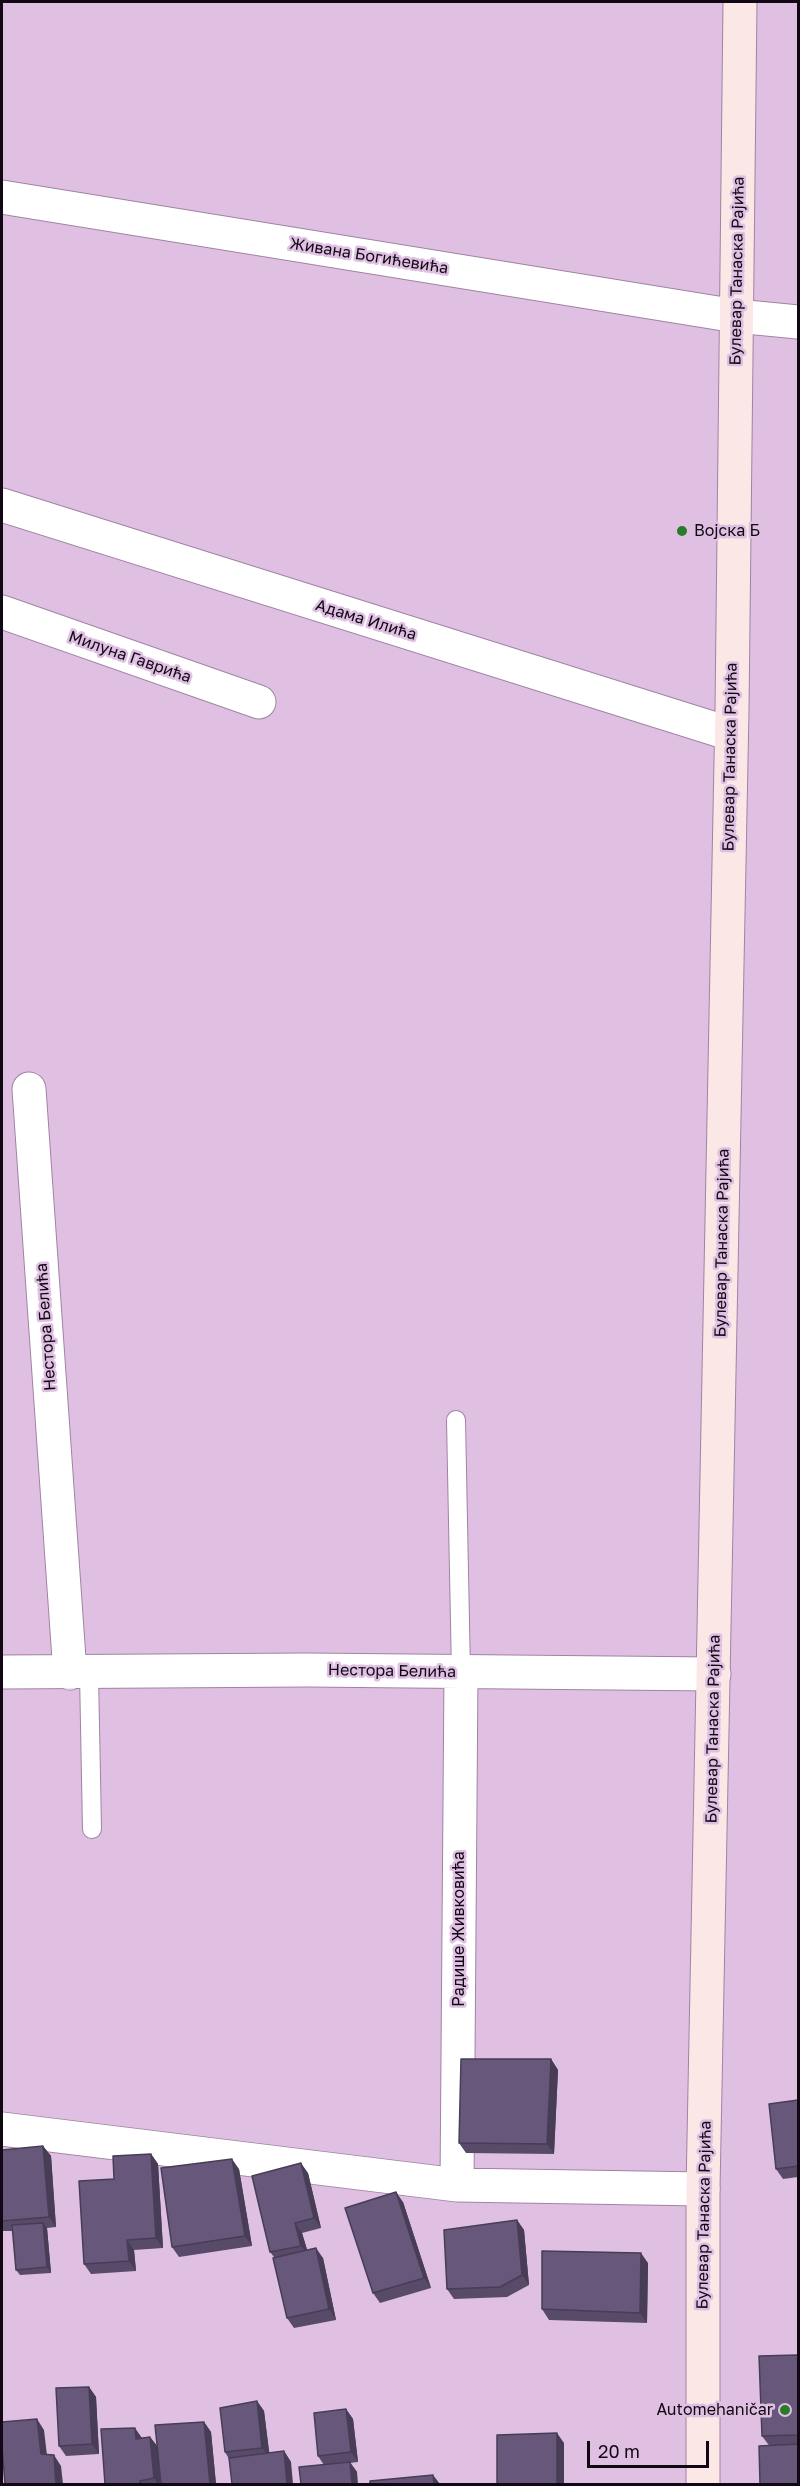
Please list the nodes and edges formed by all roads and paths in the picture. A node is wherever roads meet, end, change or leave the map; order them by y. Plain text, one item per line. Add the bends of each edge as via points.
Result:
1 (740, 2) edge
2 (2, 197) edge
3 (736, 316) junction
4 (798, 322) edge
5 (2, 506) edge
6 (2, 612) edge
7 (259, 702) dead end
8 (731, 734) junction
9 (29, 1089) dead end
10 (456, 1420) dead end
11 (2, 1672) edge
12 (79, 1673) junction
13 (461, 1673) junction
14 (714, 1674) junction
15 (92, 1829) dead end
16 (2, 2129) edge
17 (457, 2185) junction
18 (703, 2189) junction
19 (703, 2484) edge

1 - 3 main road, Булевар Танаска Рајића
2 - 3 street, Живана Богићевића
3 - 4 street, Живана Богићевића
3 - 8 main road, Булевар Танаска Рајића
5 - 8 street, Адама Илића
6 - 7 street, Милуна Гаврића
8 - 14 main road, Булевар Танаска Рајића
9 - 12 street, Нестора Белића
10 - 13 lane
11 - 12 street, Нестора Белића
12 - 13 street, Нестора Белића
12 - 15 lane
13 - 14 street, Нестора Белића
13 - 17 street, Радише Живковића
14 - 18 main road, Булевар Танаска Рајића
16 - 17 street
17 - 18 street
18 - 19 main road, Булевар Танаска Рајића

